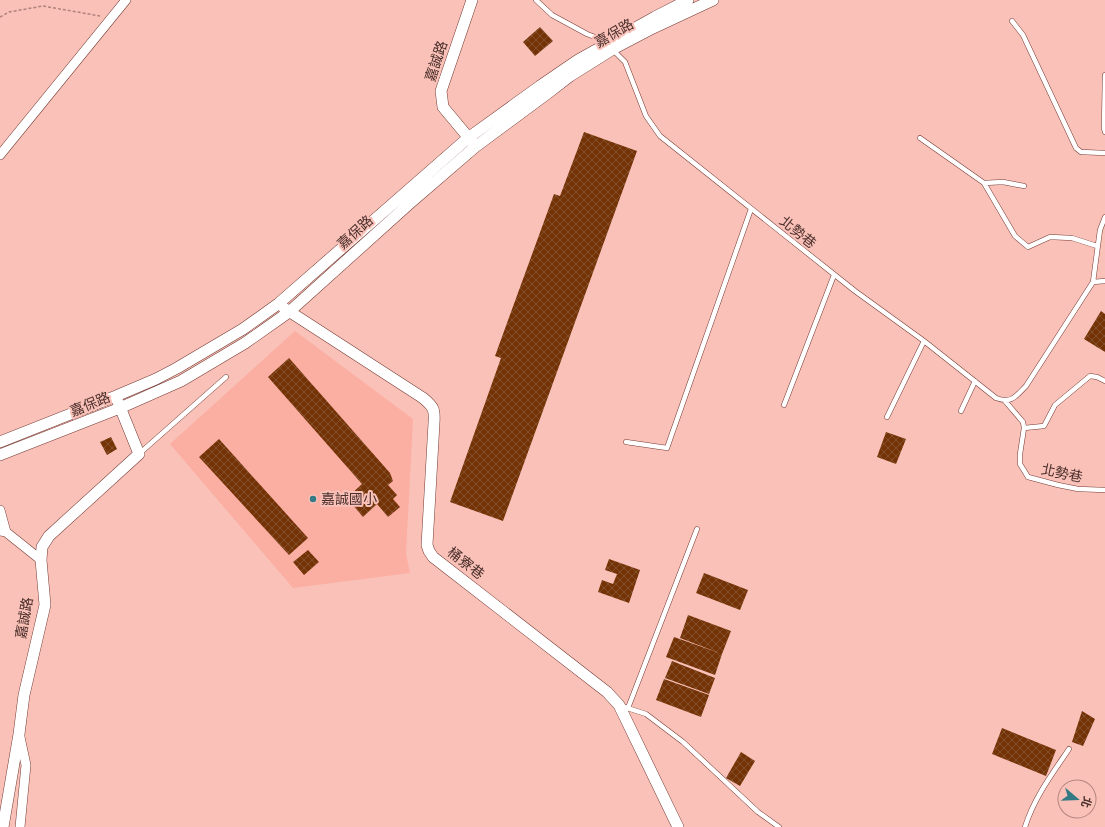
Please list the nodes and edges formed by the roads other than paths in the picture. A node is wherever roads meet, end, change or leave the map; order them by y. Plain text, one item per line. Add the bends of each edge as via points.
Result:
1 (126, 0) edge
2 (472, 0) edge
3 (536, 0) edge
4 (688, 0) edge
5 (713, 0) edge
6 (1012, 21) dead end
7 (611, 46) junction
8 (1105, 75) edge
9 (1105, 132) edge
10 (468, 138) junction
11 (920, 138) dead end
12 (475, 147) junction
13 (1105, 152) edge
14 (0, 155) edge
15 (984, 184) junction
16 (1024, 186) dead end
17 (752, 209) junction
18 (1105, 217) edge
19 (1097, 246) junction
20 (834, 275) junction
21 (1105, 281) edge
22 (1093, 282) junction
23 (278, 304) junction
24 (289, 312) junction
25 (924, 341) junction
26 (226, 377) dead end
27 (975, 381) junction
28 (1105, 381) edge
29 (116, 396) junction
30 (1005, 401) junction
31 (784, 405) dead end
32 (120, 408) junction
33 (960, 411) dead end
34 (887, 417) dead end
35 (1024, 428) junction
36 (0, 442) edge
37 (626, 442) dead end
38 (139, 454) junction
39 (0, 455) edge
40 (1105, 490) edge
41 (0, 510) edge
42 (697, 529) dead end
43 (3, 532) edge
44 (41, 560) junction
45 (624, 707) junction
46 (19, 734) junction
47 (1069, 749) dead end
48 (3, 827) edge
49 (20, 827) edge
50 (678, 827) edge
51 (779, 827) edge
52 (1025, 827) edge

1 - 14 street
2 - 10 street, 嘉誠路 via 441,91 443,107
3 - 7 lane via 552,15
4 - 7 street, 嘉保路
5 - 7 street, 嘉保路
6 - 13 lane via 1023,35 1076,148 1081,152
7 - 10 street, 嘉保路 via 558,73
7 - 12 street, 嘉保路
7 - 17 lane, 北勢巷 via 624,62 646,116 660,136
8 - 9 lane
10 - 12 street, 嘉誠路
10 - 23 street, 嘉保路
11 - 15 lane
12 - 24 street, 嘉保路
15 - 16 lane via 1003,182
15 - 19 lane via 1015,236 1028,247 1050,237 1072,238
17 - 20 lane, 北勢巷
17 - 37 lane via 667,448
18 - 19 lane
19 - 22 lane
20 - 25 lane, 北勢巷
20 - 31 lane
21 - 22 lane
22 - 30 lane via 1026,386 1015,398
23 - 24 street, 桶寮巷
23 - 29 street, 嘉保路 via 243,329 189,361
24 - 32 street, 嘉保路 via 245,343 187,378
24 - 45 street, 桶寮巷 via 432,406 435,414 427,545 433,557
25 - 27 lane, 北勢巷
25 - 34 lane
26 - 38 lane, 嘉誠路
27 - 30 lane, 北勢巷 via 996,398
27 - 33 lane
28 - 35 lane via 1090,376 1055,405 1044,426
29 - 32 street
29 - 36 street, 嘉保路
30 - 35 lane, 北勢巷 via 1023,422
32 - 38 street
32 - 39 street, 嘉保路
35 - 40 lane, 北勢巷 via 1020,464 1028,477 1078,489
38 - 44 street, 嘉誠路 via 49,536 42,546
41 - 43 street
42 - 45 lane
43 - 44 street
44 - 46 street, 嘉誠路 via 45,605 24,695
45 - 50 street, 桶寮巷
45 - 51 lane via 646,714 683,742 758,812
46 - 48 street, 嘉誠路
46 - 49 street via 26,765
47 - 52 lane via 1043,787

